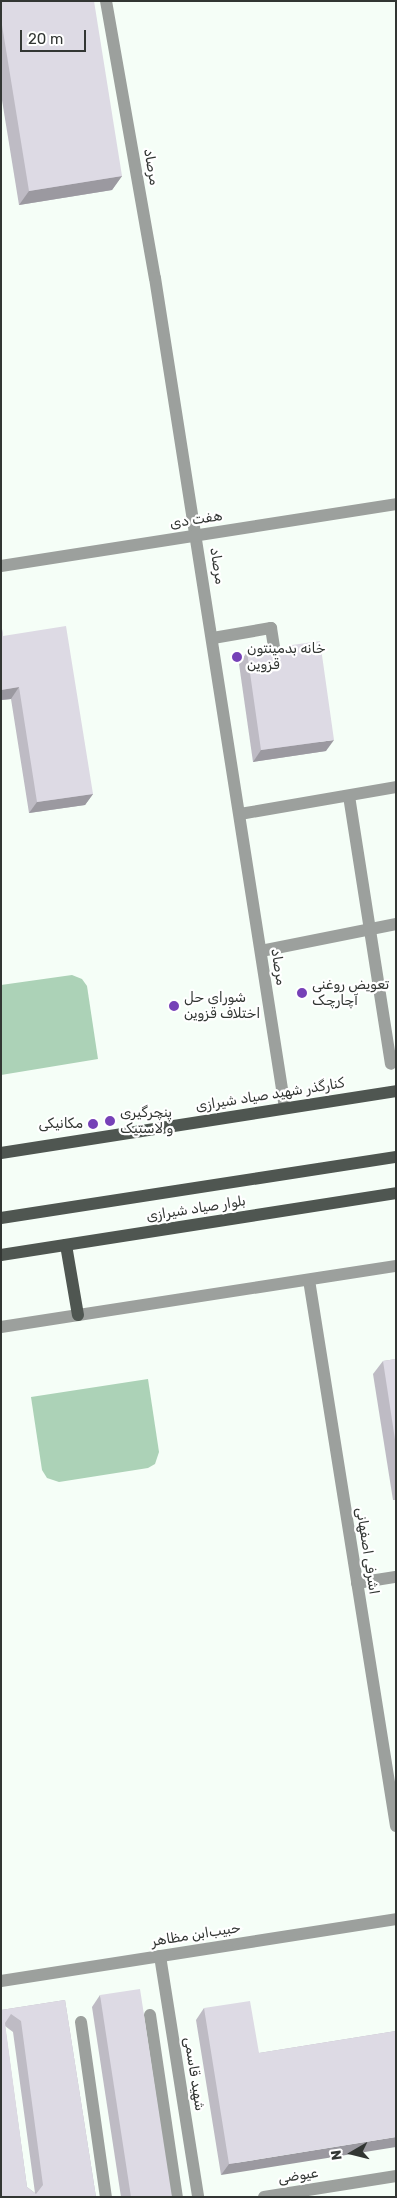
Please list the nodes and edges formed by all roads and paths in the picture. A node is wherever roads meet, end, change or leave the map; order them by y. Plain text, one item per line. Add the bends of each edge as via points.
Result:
1 (106, 1) edge
2 (396, 504) edge
3 (197, 535) junction
4 (1, 566) edge
5 (213, 638) junction
6 (276, 658) edge
7 (396, 788) edge
8 (349, 796) junction
9 (240, 814) junction
10 (396, 924) edge
11 (370, 929) junction
12 (261, 951) junction
13 (391, 1064) dead end
14 (396, 1091) edge
15 (285, 1108) junction
16 (1, 1152) edge
17 (396, 1157) edge
18 (396, 1193) edge
19 (1, 1218) edge
20 (66, 1244) junction
21 (1, 1255) edge
22 (396, 1266) edge
23 (309, 1280) junction
24 (78, 1315) junction
25 (1, 1327) edge
26 (396, 1577) edge
27 (357, 1583) junction
28 (396, 1826) edge
29 (396, 1919) edge
30 (160, 1956) junction
31 (1, 1981) edge
32 (150, 2015) dead end
33 (81, 2022) dead end
34 (396, 2176) edge
35 (106, 2197) edge
36 (177, 2197) edge
37 (198, 2197) edge
38 (264, 2197) edge

1 - 3 street, مرصاد
2 - 3 street, هفت دی
3 - 4 street, هفت دی
3 - 5 street, مرصاد
5 - 6 street via 271,628
5 - 9 street, مرصاد
7 - 8 street
8 - 9 street
8 - 11 street
9 - 12 street, مرصاد
10 - 11 street
11 - 12 street
11 - 13 street
12 - 15 street, مرصاد
14 - 15 main road, کنارگذر شهید صیاد شیرازی
15 - 16 main road, کنارگذر شهید صیاد شیرازی
17 - 19 main road, بلوار صیاد شیرازی
18 - 20 main road, بلوار صیاد شیرازی
20 - 21 main road, بلوار صیاد شیرازی
20 - 24 main road
22 - 23 street
23 - 24 street
23 - 27 street, اشرفی اصفهانی
24 - 25 street
26 - 27 street
27 - 28 street, اشرفی اصفهانی
29 - 30 street, حبیب‌ابن مظاهر
30 - 31 street, حبیب‌ابن مظاهر
30 - 37 street, شهید قاسمی
32 - 36 street
33 - 35 street
34 - 38 street, عیوضی

